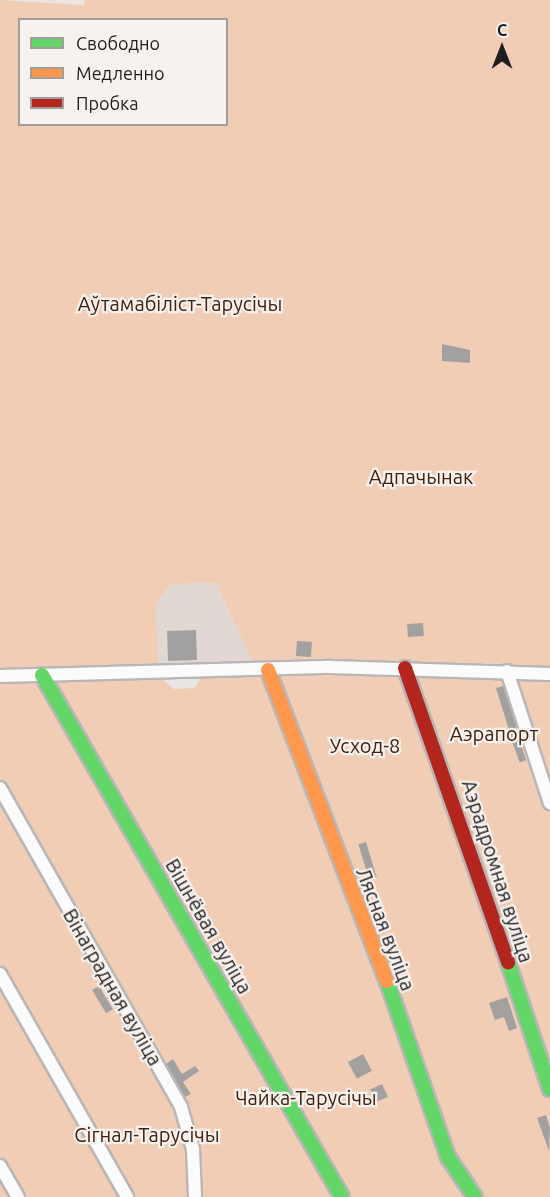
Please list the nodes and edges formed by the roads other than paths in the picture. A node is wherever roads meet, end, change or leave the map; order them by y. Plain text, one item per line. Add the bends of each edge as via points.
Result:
1 (405, 668) junction
2 (268, 670) junction
3 (507, 671) junction
4 (550, 674) edge
5 (42, 675) junction
6 (0, 676) edge
7 (0, 788) edge
8 (550, 803) edge
9 (0, 974) edge
10 (550, 1089) edge
11 (0, 1166) edge
12 (18, 1197) edge
13 (127, 1197) edge
14 (195, 1197) edge
15 (342, 1197) edge
16 (475, 1197) edge

1 - 2 street
1 - 3 street
1 - 10 street, Аэрадромная вуліца via 427,718
2 - 5 street
2 - 16 street, Лясная вуліца via 426,1082 448,1156
3 - 4 street
3 - 8 street
5 - 6 street
5 - 15 street, Вішнёвая вуліца
7 - 14 street, Вінаградная вуліца via 181,1107 194,1149
9 - 13 street
11 - 12 street

